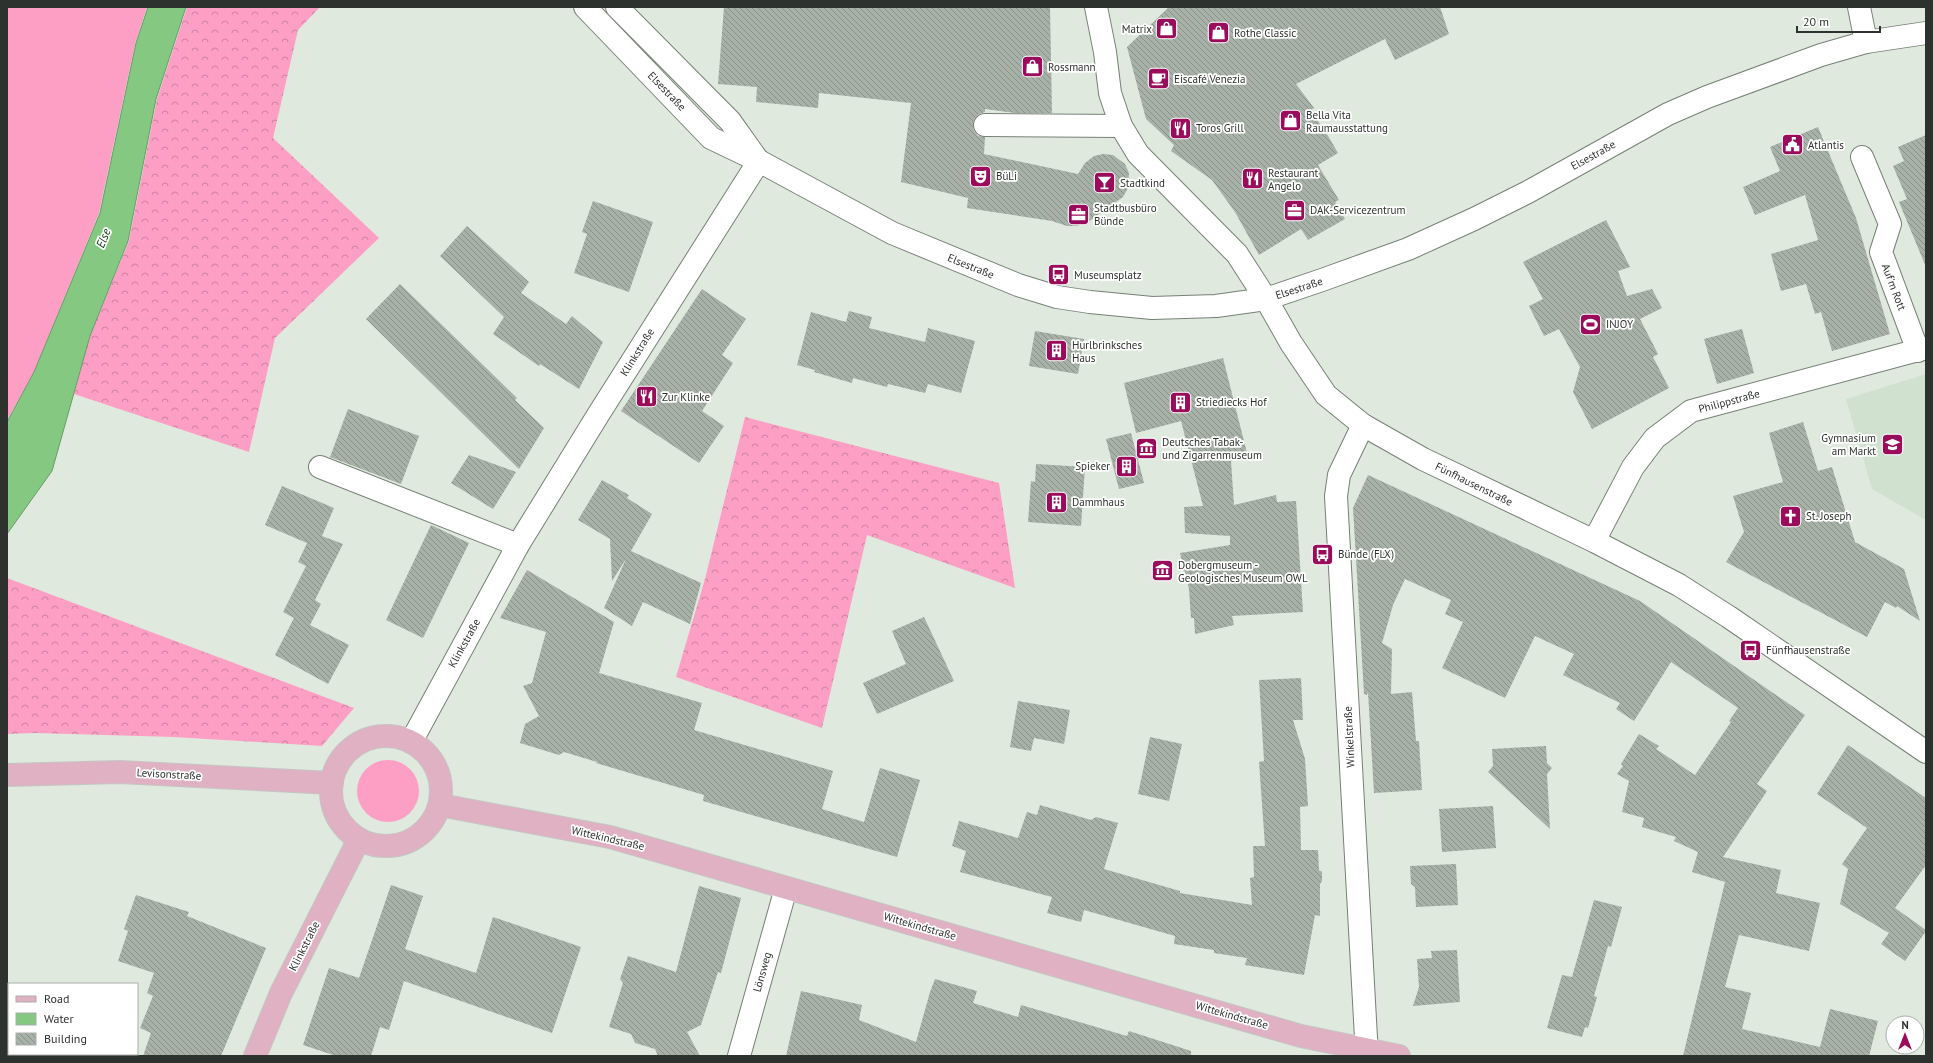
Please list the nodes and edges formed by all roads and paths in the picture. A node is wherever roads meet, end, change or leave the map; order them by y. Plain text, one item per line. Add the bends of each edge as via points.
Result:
1 (585, 7) edge
2 (617, 7) edge
3 (1858, 7) edge
4 (1103, 10) edge
5 (1926, 33) edge
6 (1866, 42) junction
7 (985, 125) dead end
8 (1121, 126) junction
9 (1862, 157) dead end
10 (759, 161) junction
11 (1266, 299) junction
12 (1922, 350) edge
13 (1363, 425) junction
14 (320, 467) dead end
15 (1594, 541) junction
16 (518, 544) junction
17 (411, 742) junction
18 (1926, 752) edge
19 (7, 775) edge
20 (332, 783) junction
21 (440, 805) junction
22 (359, 839) junction
23 (786, 888) junction
24 (1367, 1052) edge
25 (255, 1056) edge
26 (739, 1056) edge
27 (1399, 1056) edge

1 - 10 street, Elsestraße via 711,138
2 - 10 street, Elsestraße via 730,120
3 - 6 street
4 - 8 street via 1110,93
5 - 6 street, Elsestraße
6 - 11 street, Elsestraße via 1821,55 1707,97 1668,114 1474,220 1408,249
7 - 8 street
8 - 11 street via 1138,154 1237,254
9 - 12 street, Auf'm Rott via 1890,224 1881,252
10 - 11 street, Elsestraße via 892,233 1018,285 1057,297 1152,308 1216,306
10 - 16 street, Klinkstraße
11 - 13 street, Fünfhausenstraße via 1291,343 1326,395
12 - 15 street, Philippstraße via 1691,411 1655,438 1633,467
13 - 15 street, Fünfhausenstraße via 1423,459
13 - 24 street, Winkelstraße via 1339,475 1336,496
14 - 16 street
15 - 18 street, Fünfhausenstraße via 1679,585
16 - 17 street, Klinkstraße
17 - 20 main road via 394,737 377,737 361,742 347,753 337,767
17 - 21 main road via 426,753 436,768 441,786
19 - 20 main road, Levisonstraße via 120,772
20 - 22 main road via 332,800 336,816 346,829
21 - 22 main road via 430,825 422,834 408,842 375,846
21 - 23 main road, Wittekindstraße via 610,837
22 - 25 main road, Klinkstraße via 281,992
23 - 24 main road, Wittekindstraße via 1301,1036
23 - 26 street, Lönsweg
24 - 27 main road, Wittekindstraße

